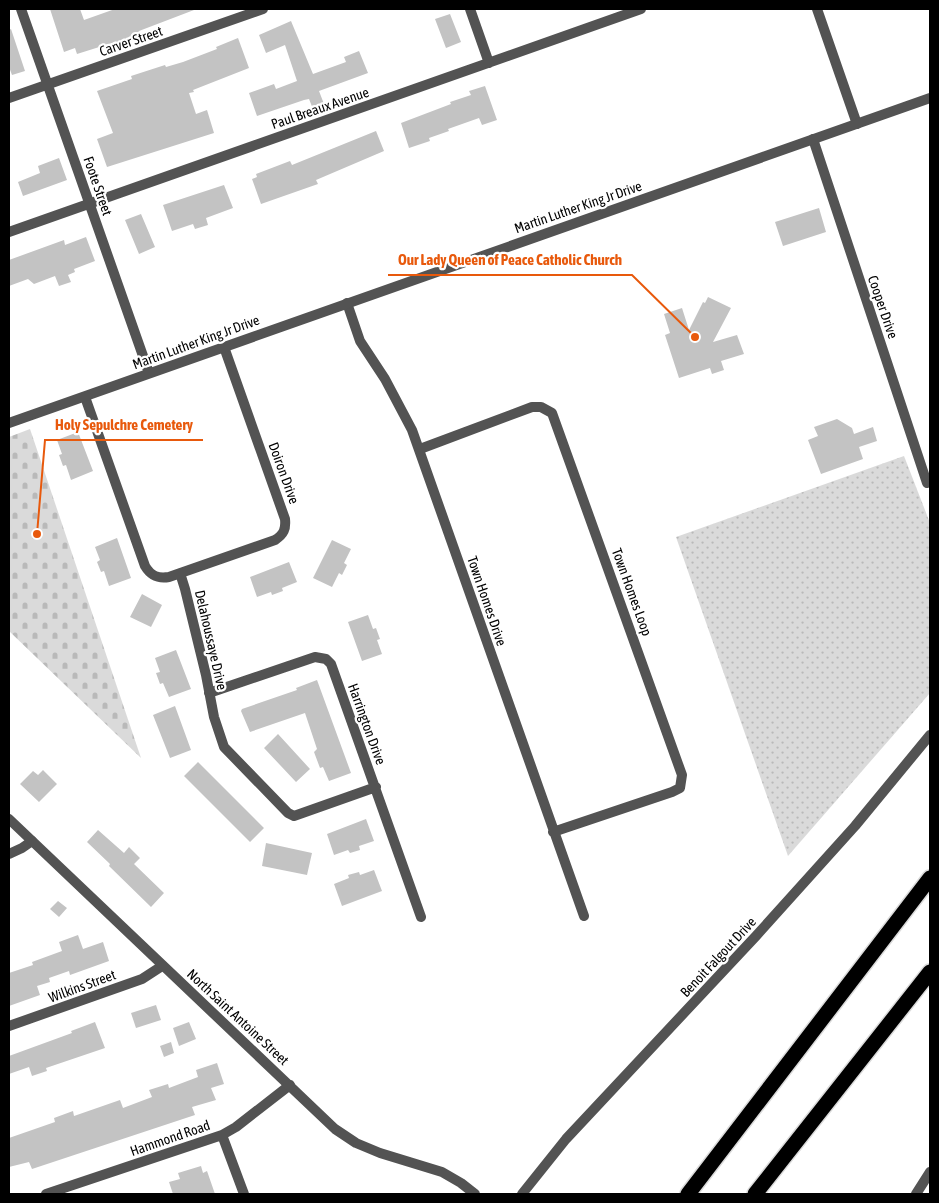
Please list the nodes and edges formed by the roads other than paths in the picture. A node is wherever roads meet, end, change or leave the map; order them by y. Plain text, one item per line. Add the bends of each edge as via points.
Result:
1 (21, 9) edge
2 (263, 9) edge
3 (470, 9) edge
4 (641, 9) edge
5 (816, 9) edge
6 (488, 63) junction
7 (48, 85) junction
8 (9, 98) edge
9 (930, 98) edge
10 (857, 124) junction
11 (812, 140) junction
12 (90, 204) junction
13 (9, 232) edge
14 (347, 303) junction
15 (224, 346) junction
16 (149, 373) junction
17 (85, 397) junction
18 (9, 424) edge
19 (420, 449) junction
20 (927, 483) dead end
21 (180, 573) junction
22 (209, 693) junction
23 (930, 735) edge
24 (376, 787) junction
25 (9, 819) edge
26 (553, 832) junction
27 (32, 841) junction
28 (9, 854) edge
29 (930, 878) edge
30 (584, 916) dead end
31 (421, 917) dead end
32 (162, 966) junction
33 (930, 972) edge
34 (9, 1026) edge
35 (290, 1085) junction
36 (222, 1135) junction
37 (930, 1172) edge
38 (78, 1189) edge
39 (46, 1194) edge
40 (244, 1194) edge
41 (475, 1194) edge
42 (522, 1194) edge
43 (688, 1194) edge
44 (756, 1194) edge
45 (916, 1194) edge

1 - 7 street, Foote Street
2 - 7 street, Carver Street
3 - 6 street
4 - 6 street, Paul Breaux Avenue
5 - 10 street
6 - 12 street, Paul Breaux Avenue
7 - 8 street, Carver Street
7 - 12 street, Foote Street
9 - 10 street, Martin Luther King Jr Drive
10 - 11 street, Martin Luther King Jr Drive
11 - 14 street, Martin Luther King Jr Drive
11 - 20 street, Cooper Drive
12 - 13 street, Paul Breaux Avenue
12 - 16 street, Foote Street
14 - 15 street, Martin Luther King Jr Drive
14 - 19 street, Town Homes Drive via 360,341 404,413
15 - 16 street, Martin Luther King Jr Drive
15 - 21 street, Doiron Drive via 285,518 285,530 275,540
16 - 17 street, Martin Luther King Jr Drive
17 - 18 street, Martin Luther King Jr Drive
17 - 21 street via 145,566 154,576 161,578
19 - 26 street, Town Homes Drive
19 - 26 street, Town Homes Loop via 532,407 541,407 552,413 682,775 680,788 672,792
21 - 22 street, Delahoussaye Drive
22 - 24 street, Delahoussaye Drive via 224,747 288,813 301,815
22 - 24 street, Harrington Drive via 315,657 326,659 331,664
23 - 42 street, Benoit Falgout Drive via 849,833 566,1139
24 - 31 street, Harrington Drive
25 - 27 street, North Saint Antoine Street
26 - 30 street, Town Homes Drive
27 - 28 street
27 - 32 street, North Saint Antoine Street
29 - 43 highway
32 - 34 street, Wilkins Street via 142,979
32 - 35 street, North Saint Antoine Street
33 - 44 highway
35 - 36 street, Hammond Road
35 - 41 street, North Saint Antoine Street via 336,1129 356,1143 442,1172
36 - 38 street, Hammond Road
36 - 40 street
37 - 45 street
38 - 39 street, Hammond Road

